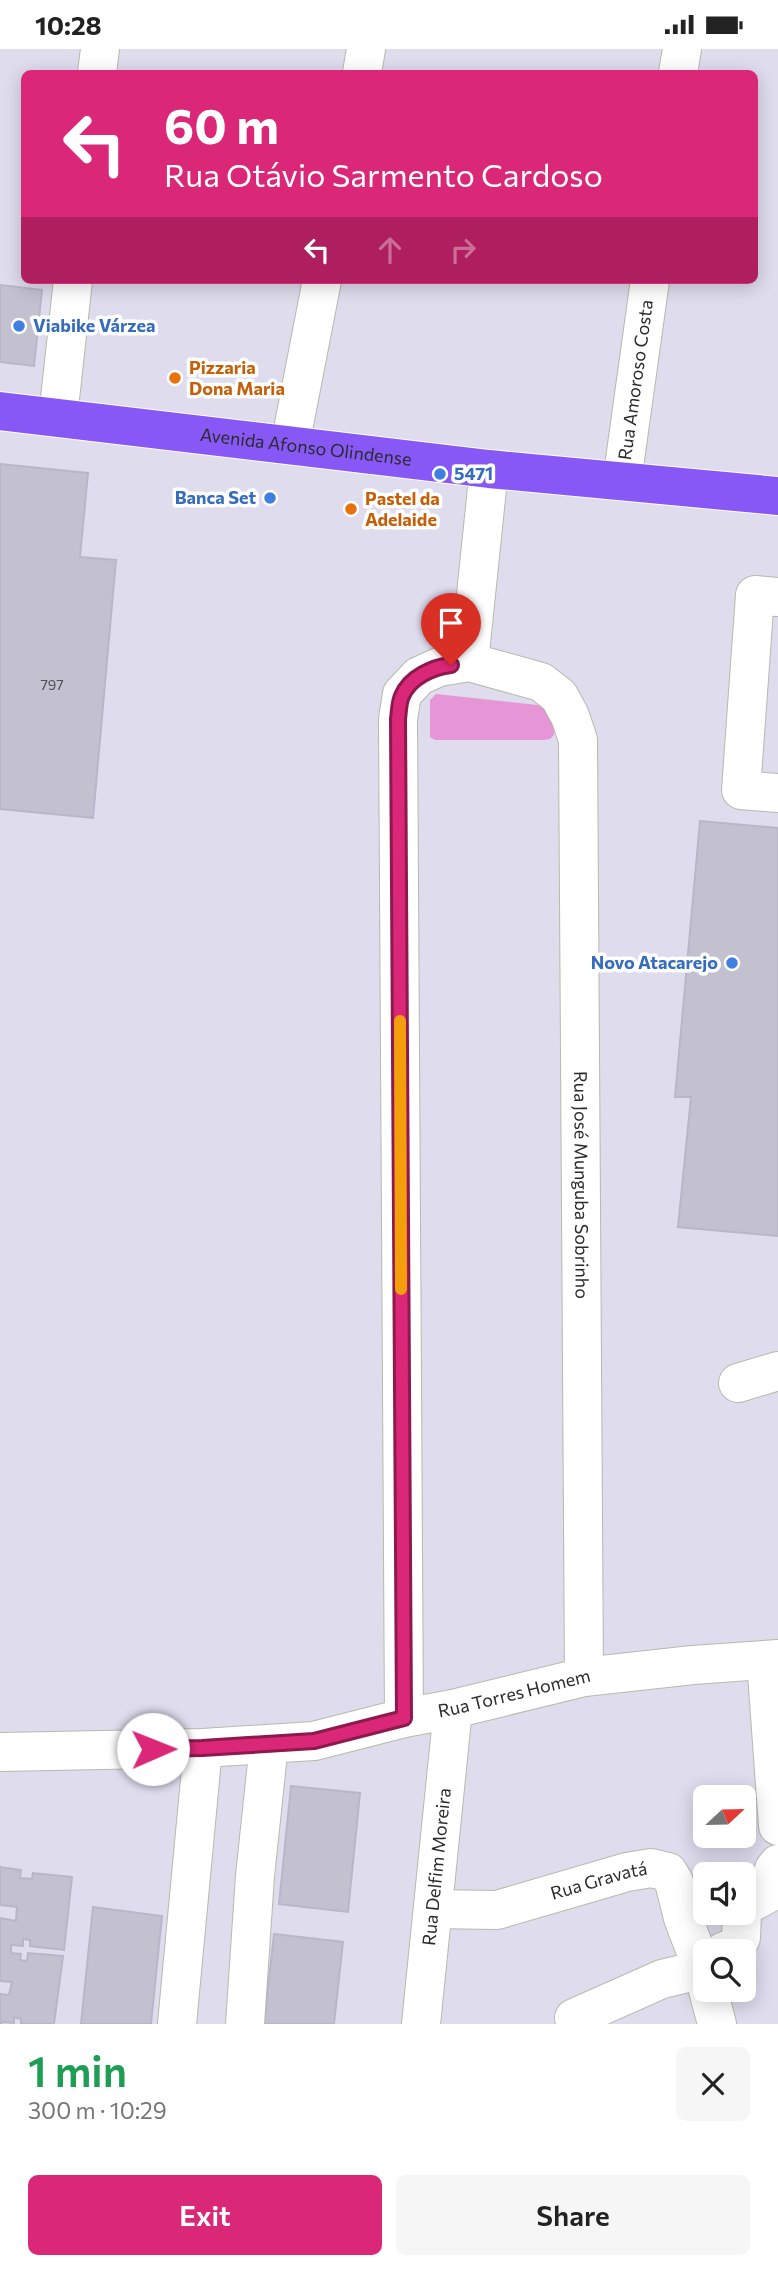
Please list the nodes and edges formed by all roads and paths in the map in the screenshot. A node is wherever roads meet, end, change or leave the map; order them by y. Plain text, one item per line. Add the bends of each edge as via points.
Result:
1 (100, 49) edge
2 (366, 49) edge
3 (682, 49) edge
4 (97, 70) edge
5 (362, 70) edge
6 (678, 70) edge
7 (73, 284) edge
8 (321, 284) edge
9 (649, 284) edge
10 (0, 411) edge
11 (58, 417) junction
12 (290, 445) junction
13 (489, 469) junction
14 (622, 481) junction
15 (778, 496) edge
16 (778, 597) edge
17 (469, 662) junction
18 (778, 793) edge
19 (778, 1371) edge
20 (738, 1383) dead end
21 (772, 1659) edge
22 (584, 1677) junction
23 (453, 1709) junction
24 (404, 1718) junction
25 (270, 1744) junction
26 (202, 1748) junction
27 (0, 1752) edge
28 (778, 1826) edge
29 (778, 1864) edge
30 (756, 1902) edge
31 (433, 1909) junction
32 (694, 1939) edge
33 (693, 1971) edge
34 (714, 2002) edge
35 (574, 2018) dead end
36 (177, 2024) edge
37 (245, 2024) edge
38 (421, 2024) edge
39 (717, 2024) edge

1 - 4 street
2 - 5 street
3 - 6 street
7 - 11 street
8 - 12 street
9 - 14 street, Rua Amoroso Costa
10 - 11 main road, Avenida Afonso Olindense
11 - 12 main road, Avenida Afonso Olindense
12 - 13 main road, Avenida Afonso Olindense
13 - 14 main road, Avenida Afonso Olindense
13 - 17 street
14 - 15 main road, Avenida Afonso Olindense
16 - 18 street via 755,595 741,790
17 - 22 street, Rua José Munguba Sobrinho via 541,682 559,697 578,740
17 - 24 street via 419,676 402,695 398,719
19 - 20 street
21 - 22 street, Rua Torres Homem
21 - 28 street
22 - 23 street, Rua Torres Homem
23 - 24 street, Rua Torres Homem
23 - 31 street, Rua Delfim Moreira
24 - 25 street, Rua Torres Homem via 314,1741
25 - 26 street, Rua Torres Homem
25 - 37 street
26 - 27 street, Rua Torres Homem
26 - 36 street
29 - 30 street via 769,1893
31 - 32 street, Rua Gravatá via 497,1910 651,1868 667,1872 674,1882
31 - 38 street, Rua Delfim Moreira
33 - 35 street via 662,1979
34 - 39 street, Rua Gravatá

